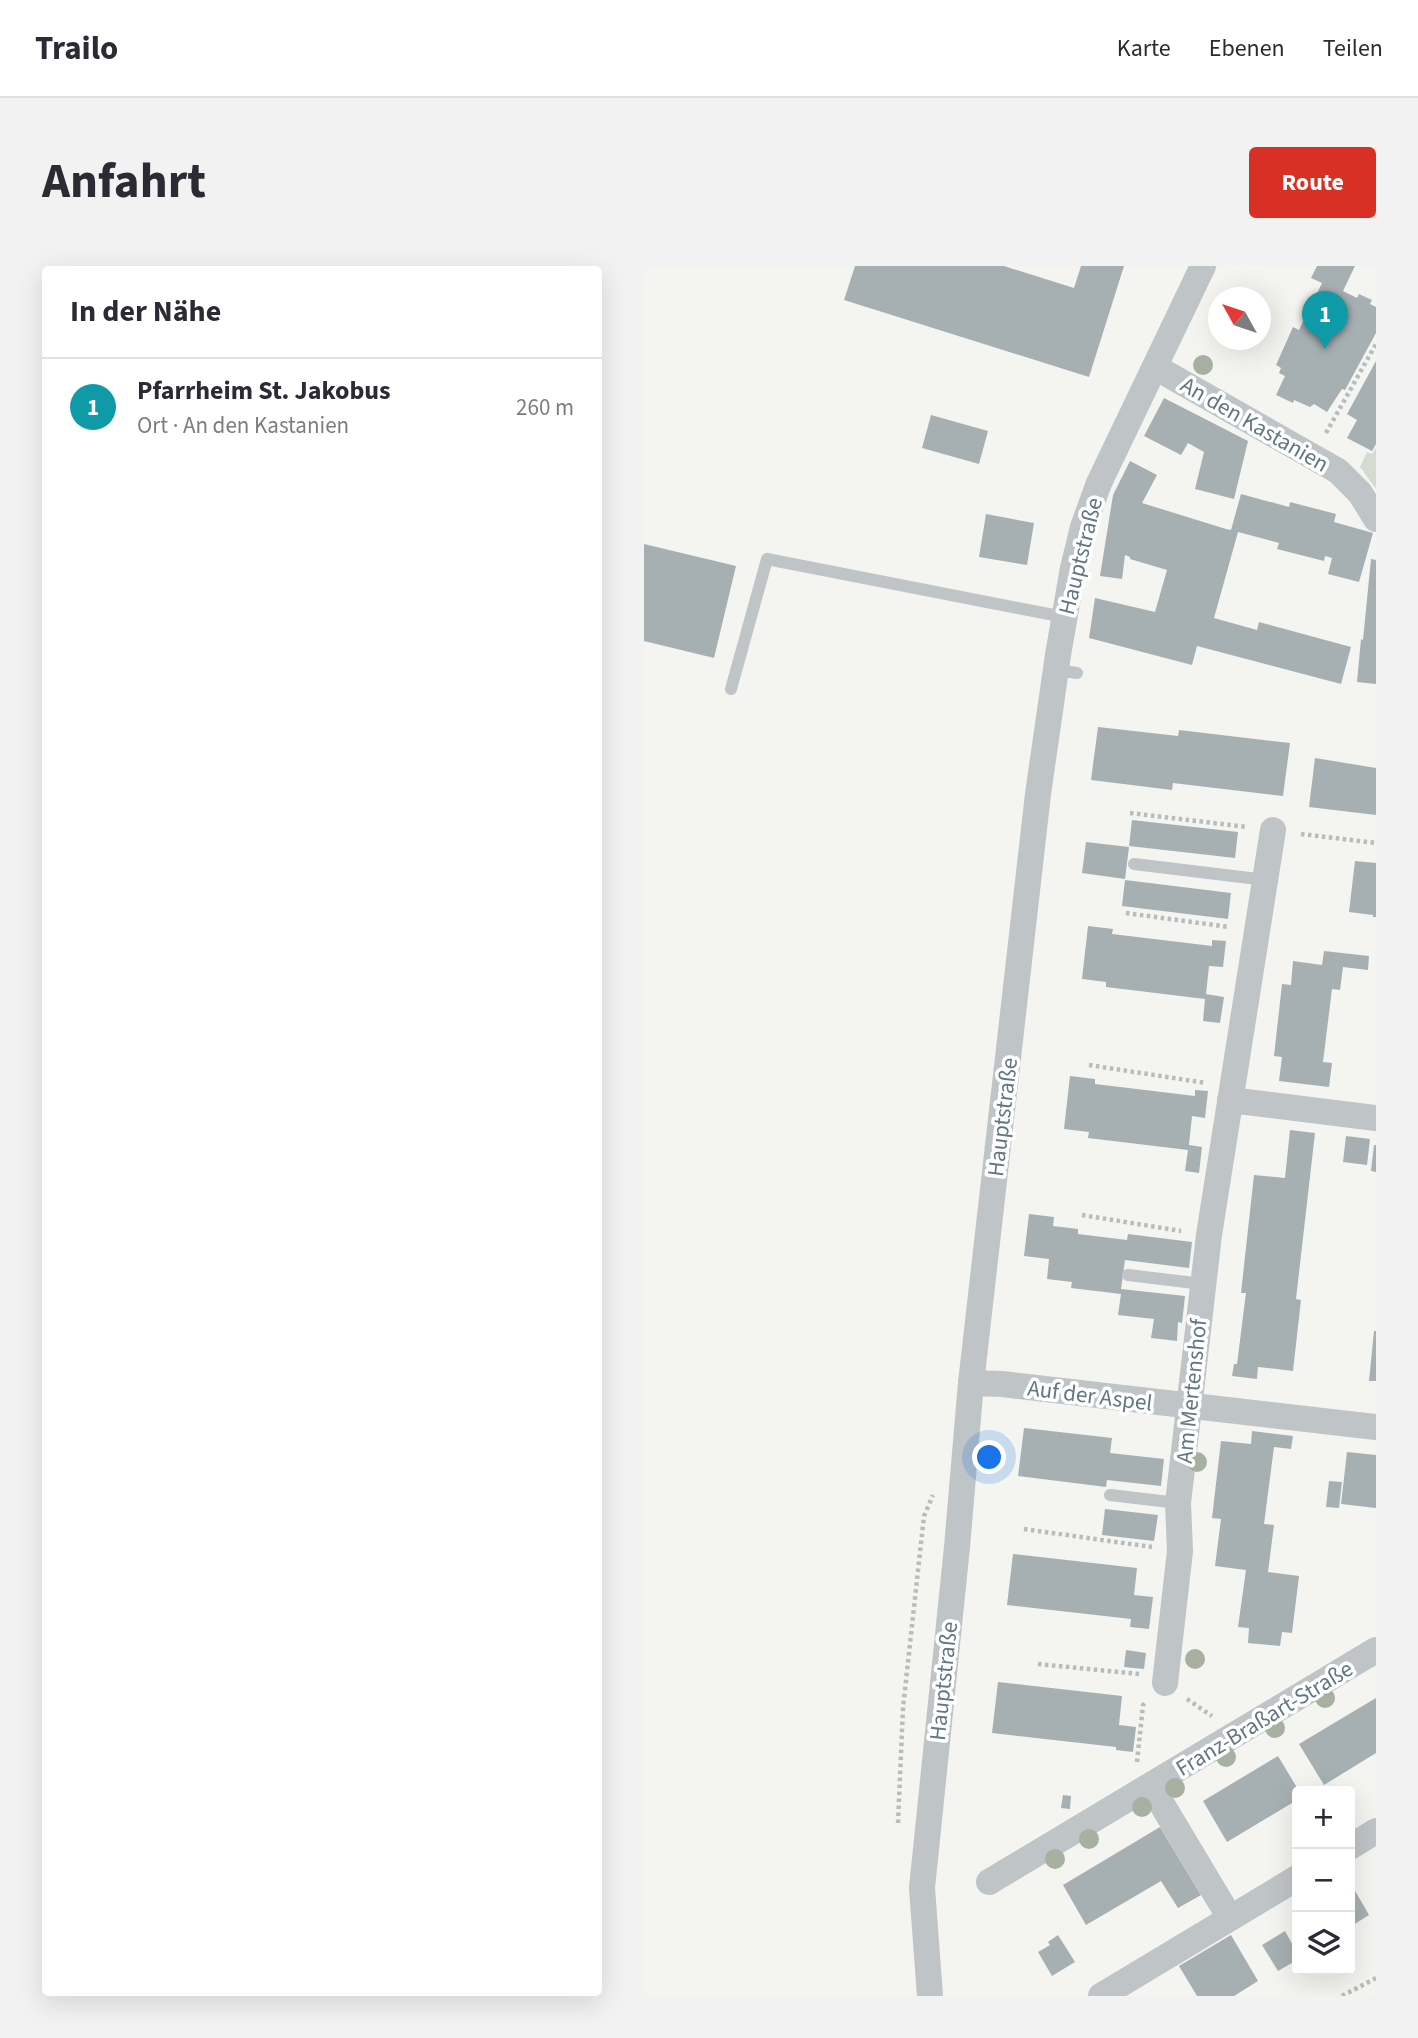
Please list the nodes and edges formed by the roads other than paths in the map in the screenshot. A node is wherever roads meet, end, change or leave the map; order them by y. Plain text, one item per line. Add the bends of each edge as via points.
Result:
1 (1203, 266) edge
2 (1155, 367) junction
3 (1376, 519) edge
4 (1064, 617) junction
5 (731, 689) dead end
6 (1273, 830) dead end
7 (1134, 864) dead end
8 (1266, 880) junction
9 (1231, 1093) junction
10 (1376, 1118) edge
11 (1128, 1275) dead end
12 (1203, 1284) junction
13 (971, 1383) junction
14 (1188, 1406) junction
15 (1376, 1427) edge
16 (1110, 1495) dead end
17 (1178, 1503) junction
18 (1376, 1650) edge
19 (1165, 1680) road end
20 (1145, 1789) junction
21 (1376, 1831) edge
22 (1355, 1844) edge
23 (1292, 1881) edge
24 (989, 1882) dead end
25 (1230, 1918) junction
26 (930, 1996) edge
27 (1101, 1996) edge

1 - 2 street, Hauptstraße
2 - 3 street, An den Kastanien via 1338,471 1360,493
2 - 4 street, Hauptstraße via 1095,494 1075,558
4 - 5 lane via 767,559
4 - 13 street, Hauptstraße via 1067,672 1038,794
6 - 8 street, Am Mertenshof
7 - 8 lane
8 - 9 street, Am Mertenshof
9 - 10 street
9 - 12 street, Am Mertenshof
11 - 12 lane
12 - 14 street, Am Mertenshof
13 - 14 street, Auf der Aspel
13 - 26 street, Hauptstraße via 922,1888
14 - 15 street, Auf der Aspel
14 - 17 street, Am Mertenshof
16 - 17 lane
17 - 19 street, Am Mertenshof via 1180,1551
18 - 20 street, Franz-Braßart-Straße
20 - 24 street, Franz-Braßart-Straße
20 - 25 street, Franz-Braßart-Straße
21 - 22 street
23 - 25 street
25 - 27 street

